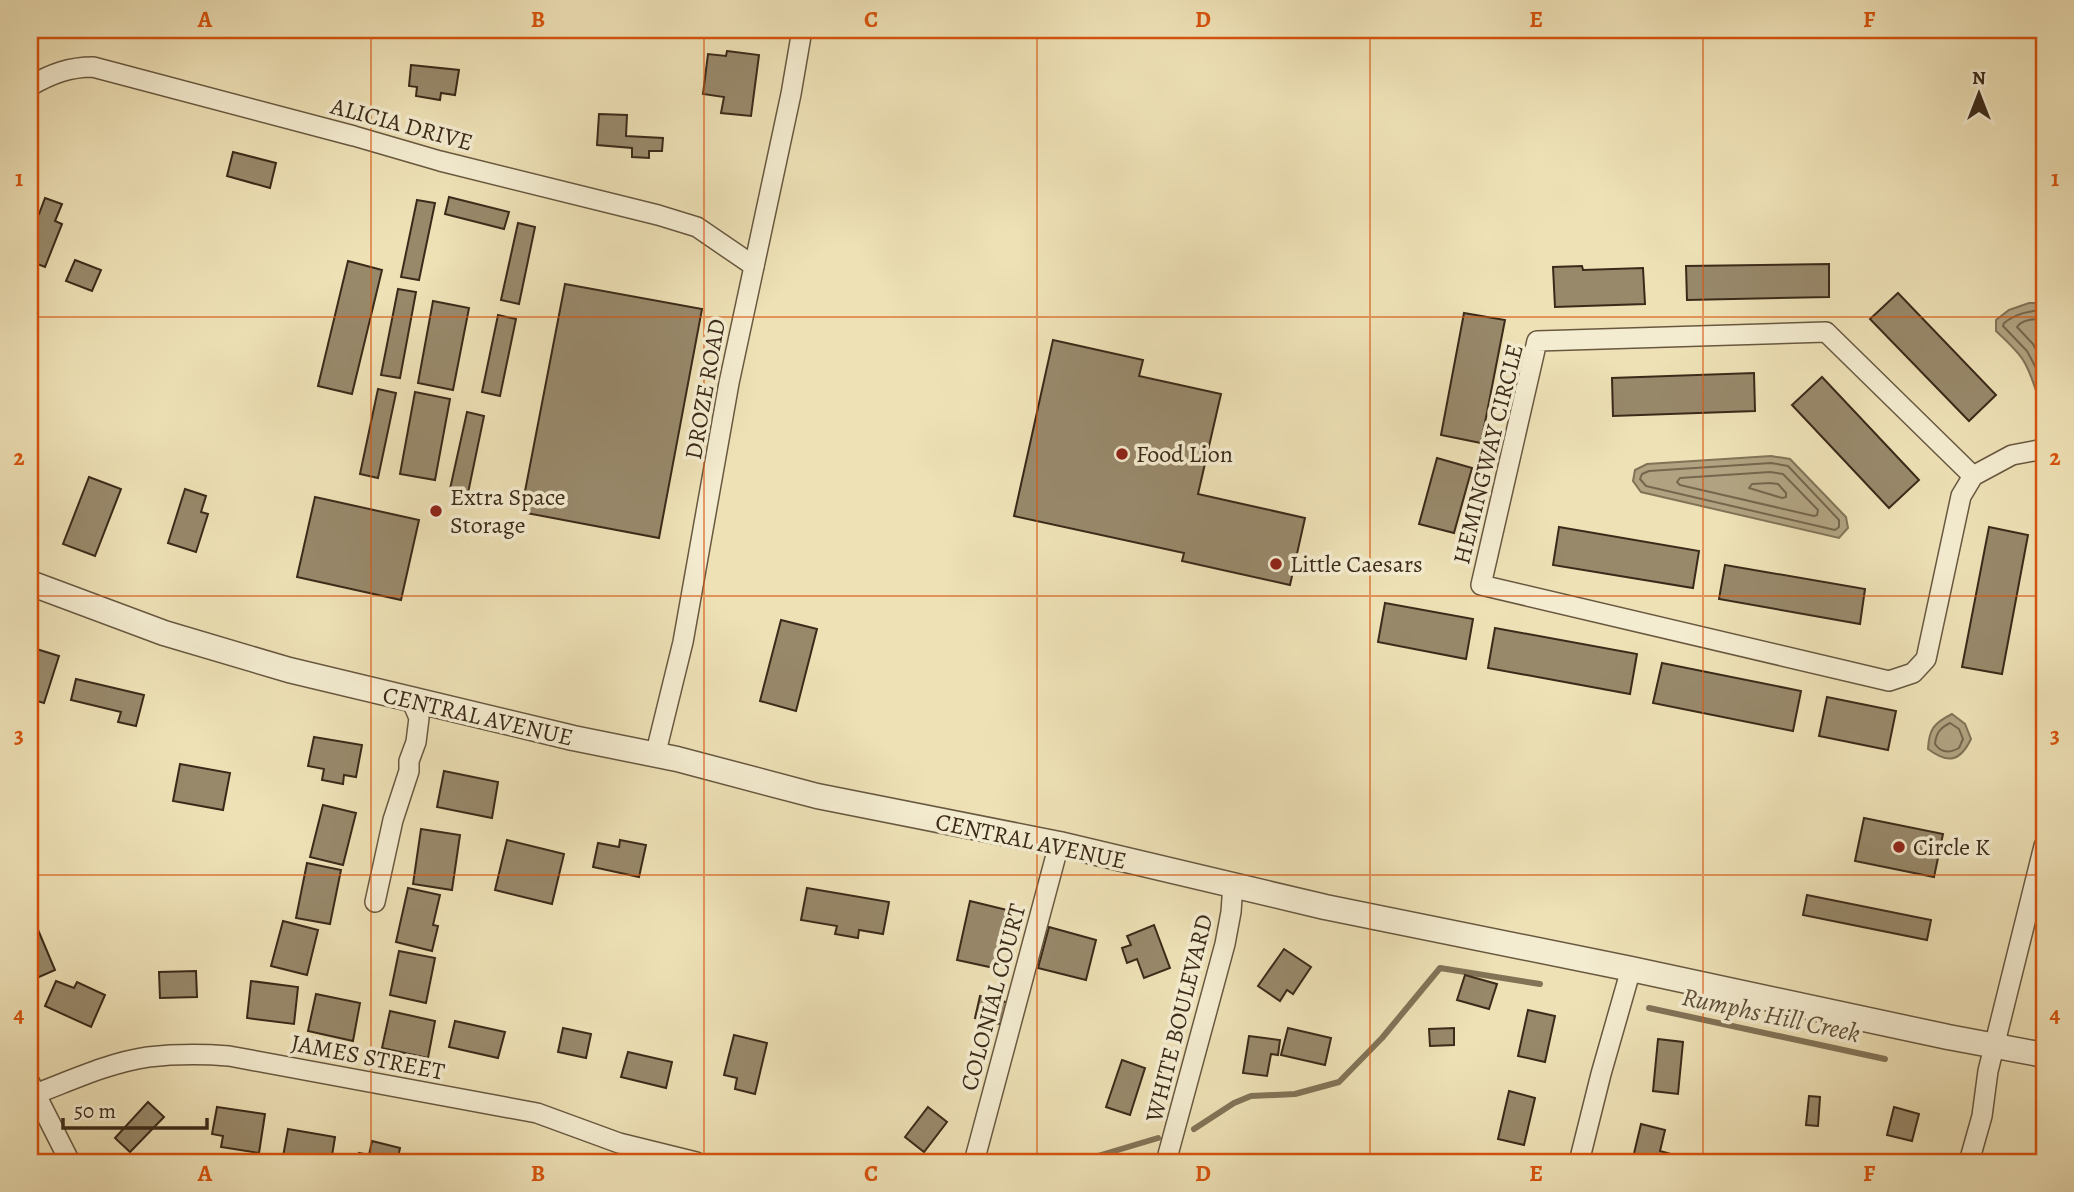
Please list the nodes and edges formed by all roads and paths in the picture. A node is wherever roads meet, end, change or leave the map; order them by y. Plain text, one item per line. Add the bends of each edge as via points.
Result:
1 (802, 30) edge
2 (30, 86) edge
3 (754, 266) junction
4 (2044, 449) edge
5 (1973, 476) junction
6 (30, 583) edge
7 (411, 699) junction
8 (655, 756) junction
9 (1059, 844) junction
10 (2044, 846) edge
11 (1233, 884) junction
12 (375, 902) dead end
13 (1631, 969) junction
14 (1995, 1044) junction
15 (2044, 1055) edge
16 (32, 1091) edge
17 (671, 1160) edge
18 (70, 1162) edge
19 (696, 1162) edge
20 (974, 1162) edge
21 (1166, 1162) edge
22 (1579, 1162) edge
23 (1969, 1162) edge

1 - 3 street, DROZE ROAD
2 - 3 street, ALICIA DRIVE via 58,72 93,67 440,162 658,215 697,227
3 - 8 street, DROZE ROAD via 683,642
4 - 5 street via 2012,455
5 - 5 street, HEMINGWAY CIRCLE via 1961,496 1926,659 1913,673 1889,681 1481,585 1537,341 1826,332
6 - 7 street, CENTRAL AVENUE via 164,633
7 - 8 street, CENTRAL AVENUE
7 - 12 street via 419,718 416,742
8 - 9 street, CENTRAL AVENUE via 828,799
9 - 11 street, CENTRAL AVENUE
9 - 20 street, COLONIAL COURT
10 - 14 street
11 - 13 street, CENTRAL AVENUE
11 - 21 street, WHITE BOULEVARD via 1225,944
13 - 14 street, CENTRAL AVENUE
13 - 22 street
14 - 15 street, CENTRAL AVENUE
14 - 23 street
16 - 17 street, JAMES STREET via 146,1058 229,1056 537,1113
16 - 18 street
17 - 19 street, JAMES STREET

